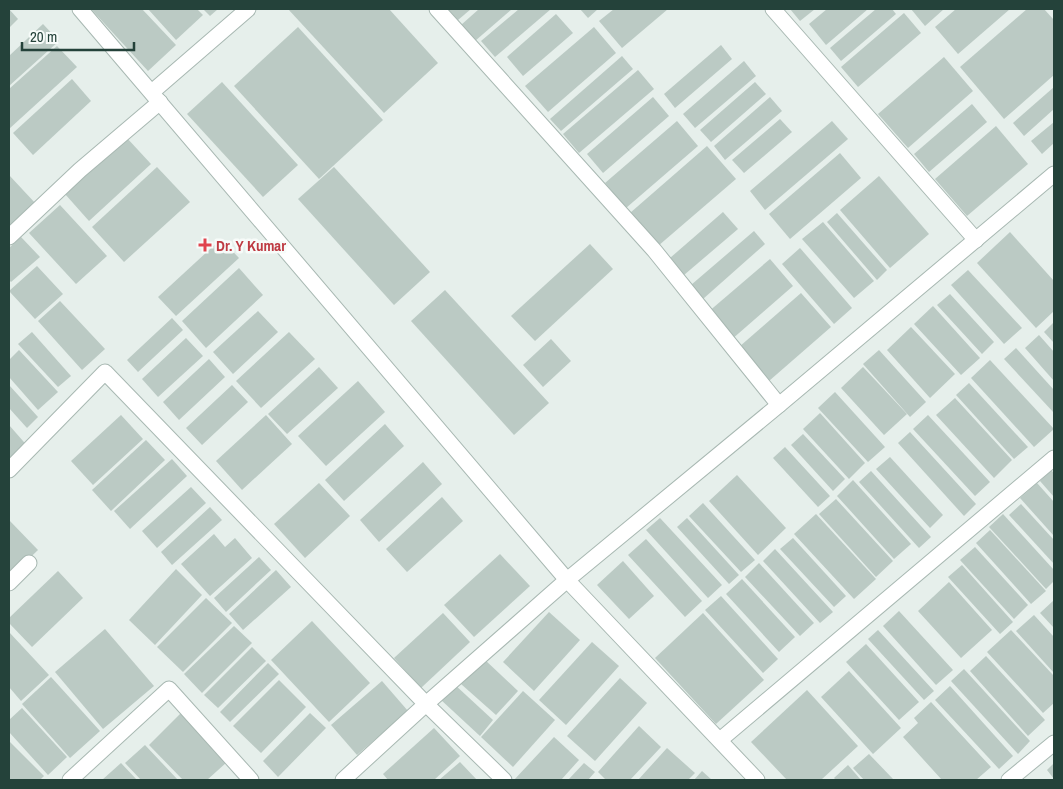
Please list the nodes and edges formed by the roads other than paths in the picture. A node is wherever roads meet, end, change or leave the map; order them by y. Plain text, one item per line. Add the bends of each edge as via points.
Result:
1 (80, 9) edge
2 (248, 9) edge
3 (437, 9) edge
4 (772, 9) edge
5 (156, 97) junction
6 (1054, 174) edge
7 (9, 237) edge
8 (976, 240) junction
9 (779, 405) junction
10 (1054, 458) edge
11 (9, 470) edge
12 (29, 563) dead end
13 (567, 580) junction
14 (9, 584) edge
15 (426, 704) junction
16 (720, 740) junction
17 (1054, 743) edge
18 (70, 780) edge
19 (251, 780) edge
20 (343, 780) edge
21 (504, 780) edge
22 (757, 780) edge
23 (1008, 780) edge

1 - 5 street
2 - 5 street
3 - 9 street via 654,250
4 - 8 street
5 - 7 street
5 - 13 street
6 - 8 street
8 - 9 street
9 - 13 street
10 - 16 street
11 - 15 street via 105,372
12 - 14 street
13 - 15 street
13 - 16 street
15 - 20 street
15 - 21 street
16 - 22 street
17 - 23 street
18 - 19 street via 169,689

